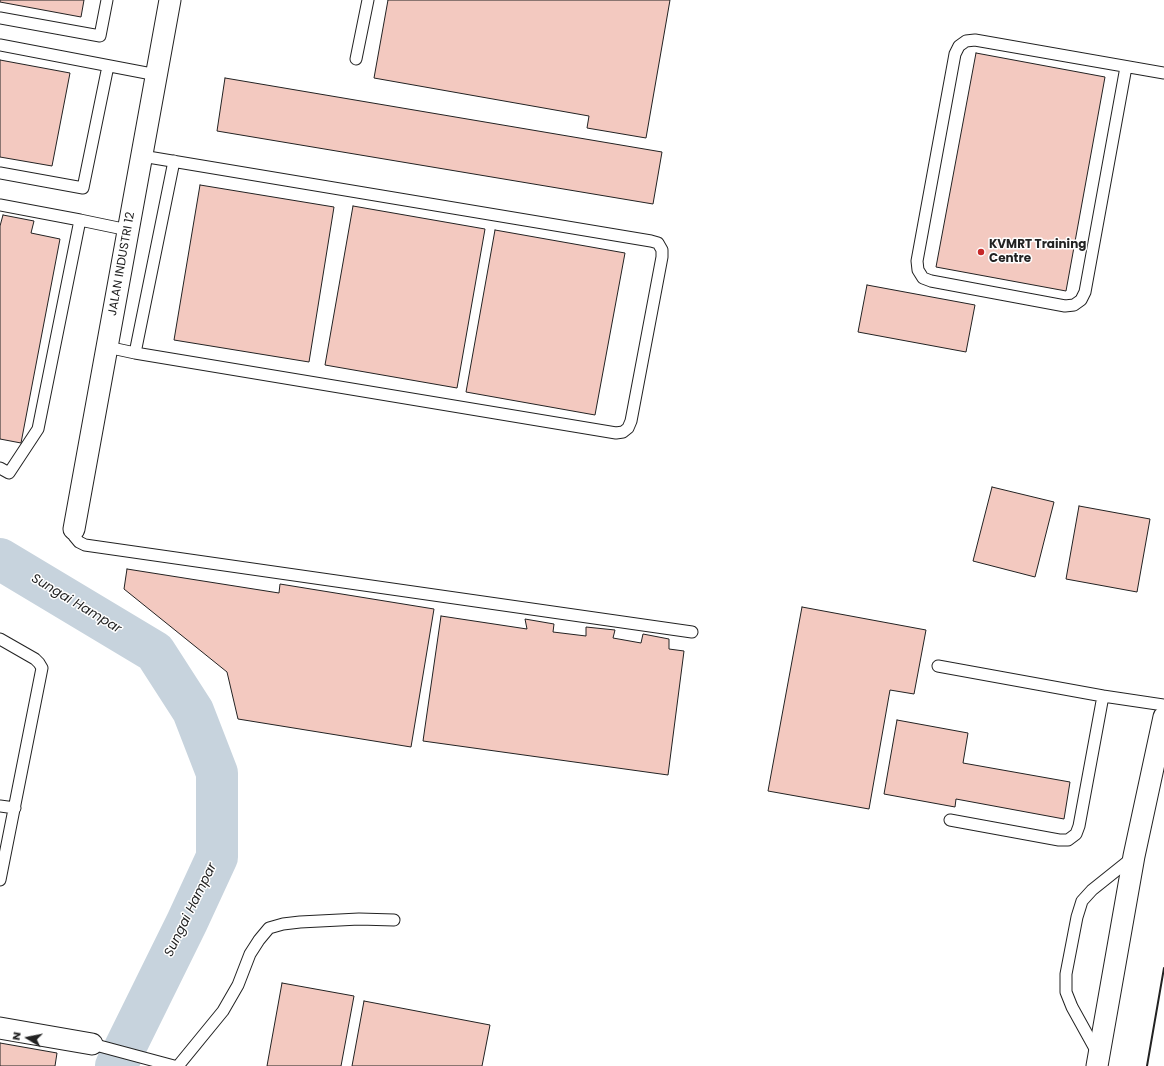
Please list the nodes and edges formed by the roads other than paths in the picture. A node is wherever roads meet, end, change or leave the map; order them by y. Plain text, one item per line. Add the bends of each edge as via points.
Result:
1 (107, 0) edge
2 (170, 0) edge
3 (368, 0) edge
4 (0, 18) edge
5 (0, 45) edge
6 (356, 59) dead end
7 (108, 66) junction
8 (1126, 67) junction
9 (1164, 74) edge
10 (157, 75) junction
11 (142, 156) junction
12 (174, 161) junction
13 (0, 173) edge
14 (0, 205) edge
15 (80, 220) junction
16 (128, 230) junction
17 (107, 347) junction
18 (135, 353) junction
19 (0, 468) edge
20 (74, 529) joint
21 (692, 632) dead end
22 (0, 639) edge
23 (938, 666) dead end
24 (1103, 696) junction
25 (1164, 705) edge
26 (1164, 717) edge
27 (0, 806) edge
28 (14, 808) junction
29 (950, 820) dead end
30 (1134, 856) junction
31 (0, 880) edge
32 (394, 920) dead end
33 (0, 1028) edge
34 (92, 1044) joint
35 (1098, 1060) edge
36 (174, 1066) edge
37 (178, 1066) edge

1 - 4 lane via 100,36
2 - 10 street, JALAN INDUSTRI 12
3 - 6 lane
5 - 7 lane
7 - 10 lane
7 - 13 lane via 83,188
8 - 8 lane via 975,40 966,41 959,46 955,54 917,261 918,270 923,278 1065,306 1074,305 1081,300 1085,292
8 - 9 lane
10 - 11 street, JALAN INDUSTRI 12
11 - 12 lane
11 - 16 street, JALAN INDUSTRI 12
12 - 18 lane
12 - 18 lane via 643,239 658,244 662,250 662,257 631,422 623,432 616,433
14 - 15 lane
15 - 16 lane
15 - 19 lane via 38,429 9,473
16 - 17 street, JALAN INDUSTRI 12
17 - 18 lane
17 - 20 street, JALAN INDUSTRI 12
20 - 21 lane via 74,536 85,545
22 - 28 lane via 35,659 42,668
23 - 24 lane
24 - 25 lane
24 - 29 lane via 1080,826 1076,834 1068,840 1059,840
26 - 30 street
27 - 28 lane
28 - 31 lane
30 - 35 street
30 - 35 lane via 1092,890 1082,901 1076,917 1066,974 1066,992
32 - 37 lane via 300,922 269,928 250,954 238,985 223,1011
33 - 34 street
34 - 36 lane

